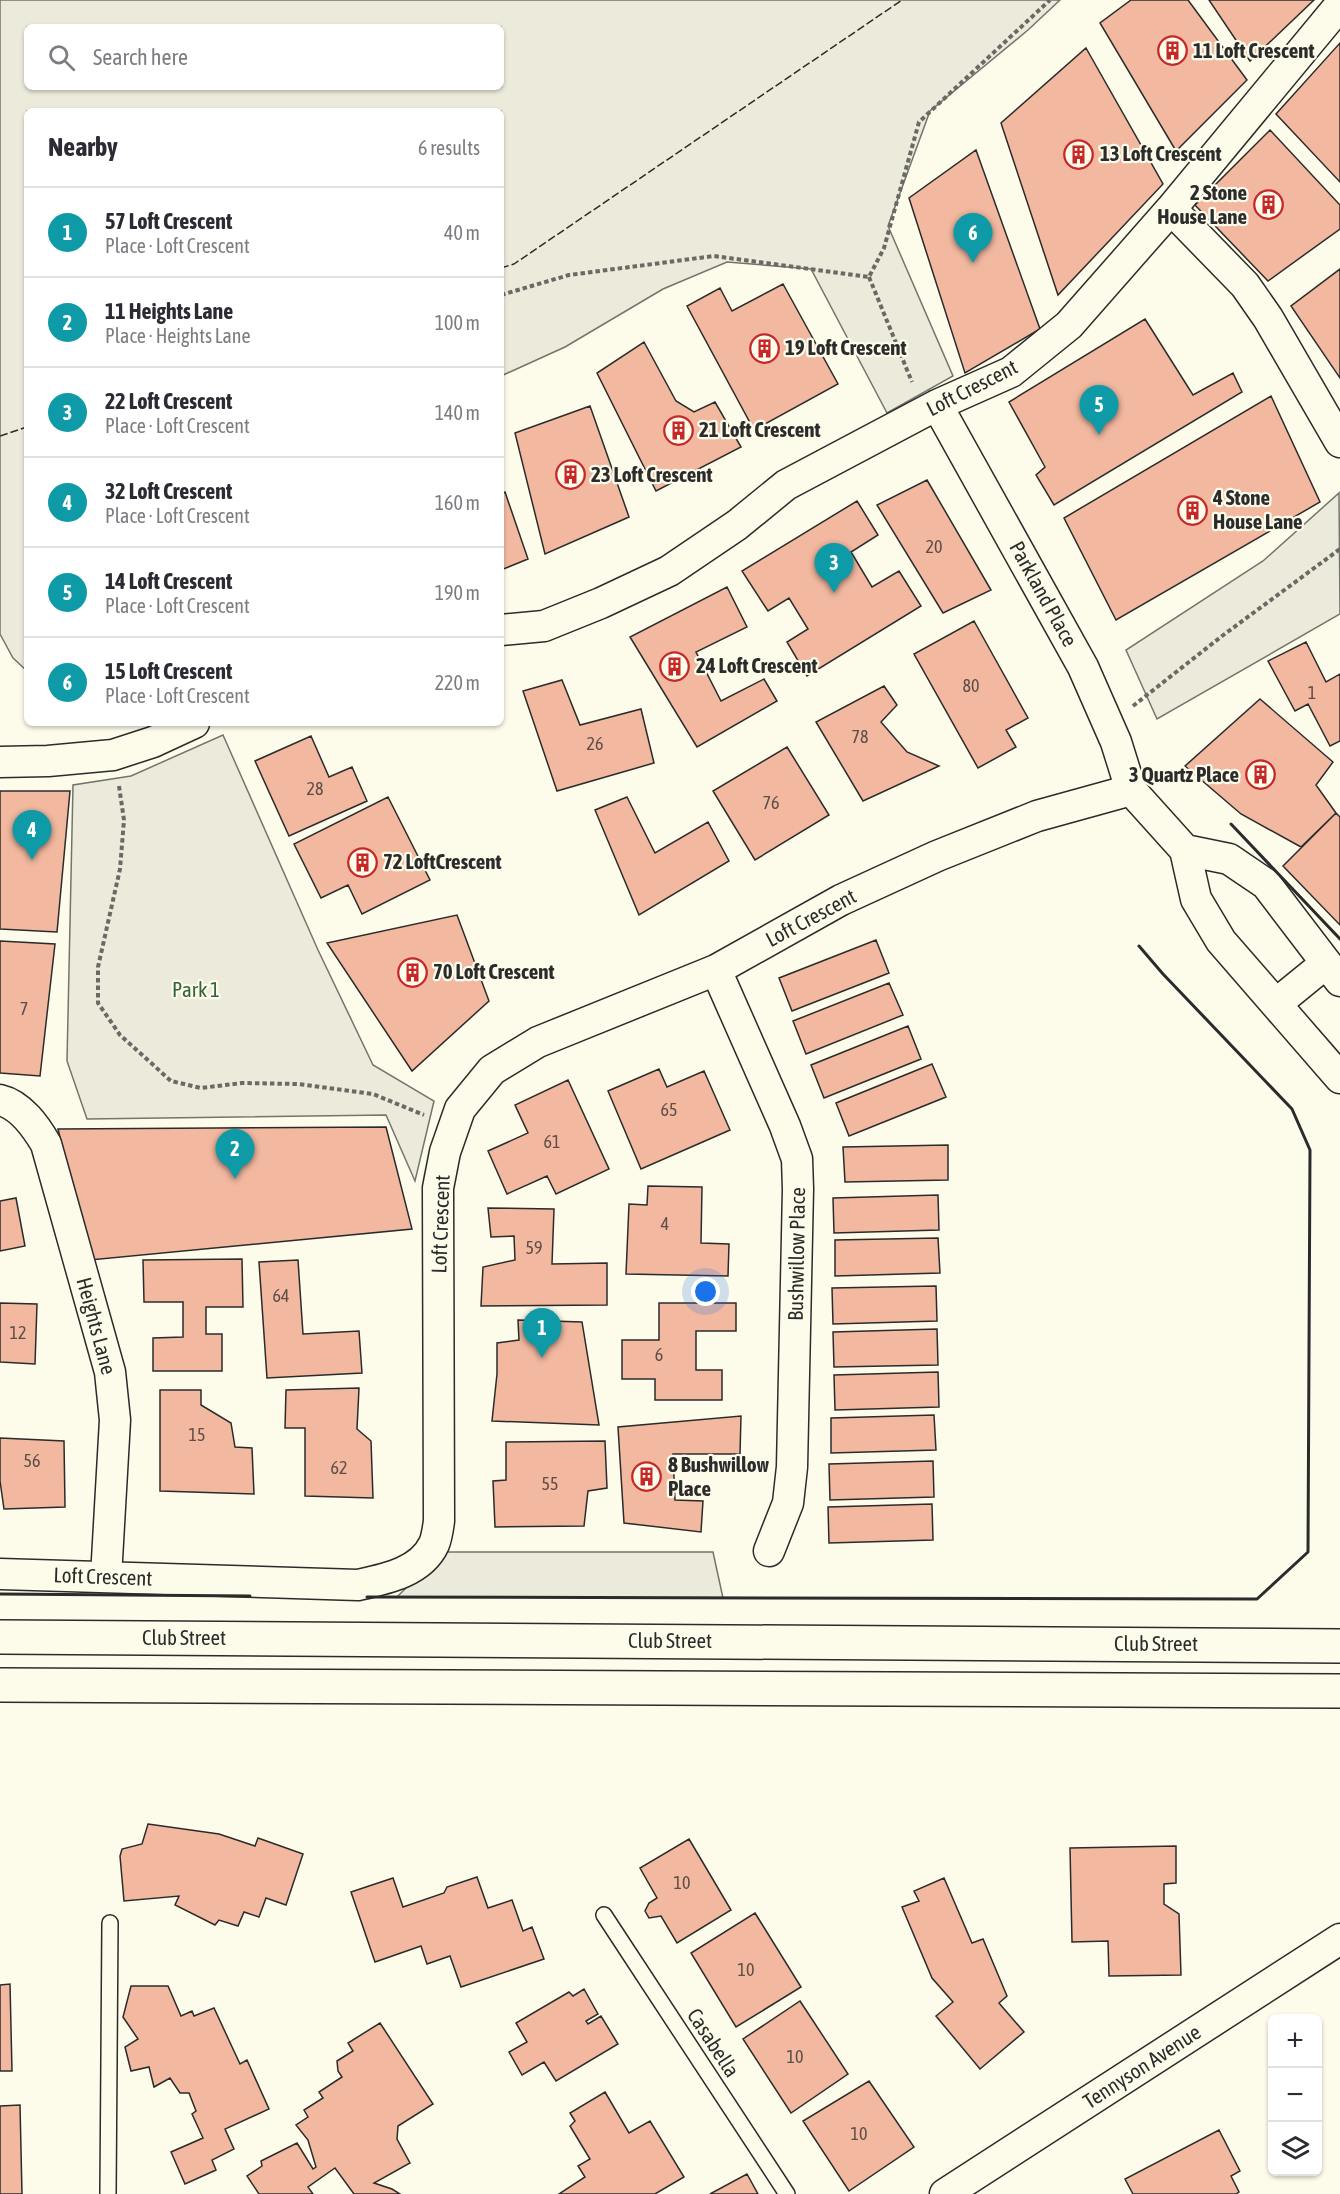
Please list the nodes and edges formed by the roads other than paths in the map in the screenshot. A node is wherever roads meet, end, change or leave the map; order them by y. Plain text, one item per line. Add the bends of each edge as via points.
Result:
1 (1340, 5) edge
2 (1171, 208) junction
3 (931, 409) junction
4 (1340, 441) edge
5 (504, 630) edge
6 (188, 726) edge
7 (0, 762) edge
8 (1131, 790) junction
9 (1185, 850) junction
10 (716, 970) junction
11 (1333, 972) edge
12 (1276, 1004) junction
13 (1340, 1078) edge
14 (0, 1100) edge
15 (769, 1551) dead end
16 (0, 1574) edge
17 (106, 1577) junction
18 (0, 1637) edge
19 (1340, 1646) edge
20 (0, 1685) edge
21 (1340, 1691) edge
22 (604, 1915) dead end
23 (110, 1923) dead end
24 (1340, 1939) edge
25 (108, 2194) edge
26 (786, 2194) edge
27 (945, 2194) edge

1 - 2 street, Loft Crescent
2 - 3 street, Loft Crescent via 1069,326 1011,372
2 - 4 street via 1245,285
3 - 5 street, Loft Crescent via 786,485 737,525 669,571 544,626
3 - 8 street, Parkland Place via 1083,667 1109,725
6 - 7 street via 114,754
8 - 9 street
8 - 10 street, Loft Crescent via 1037,816 937,856 841,900
9 - 11 street via 1229,859 1266,884
9 - 12 street via 1196,899 1221,941
10 - 15 street, Bushwillow Place via 797,1159 792,1467 788,1503
10 - 17 street, Loft Crescent via 529,1047 492,1070 460,1109 438,1188 439,1521 434,1544 418,1564 390,1578 358,1585
11 - 12 street
12 - 13 street
14 - 17 street, Heights Lane via 34,1124 46,1144 110,1372 116,1420
16 - 17 street, Loft Crescent
18 - 19 main road, Club Street
20 - 21 main road
22 - 26 lane, Casabella
23 - 25 lane
24 - 27 street, Tennyson Avenue

